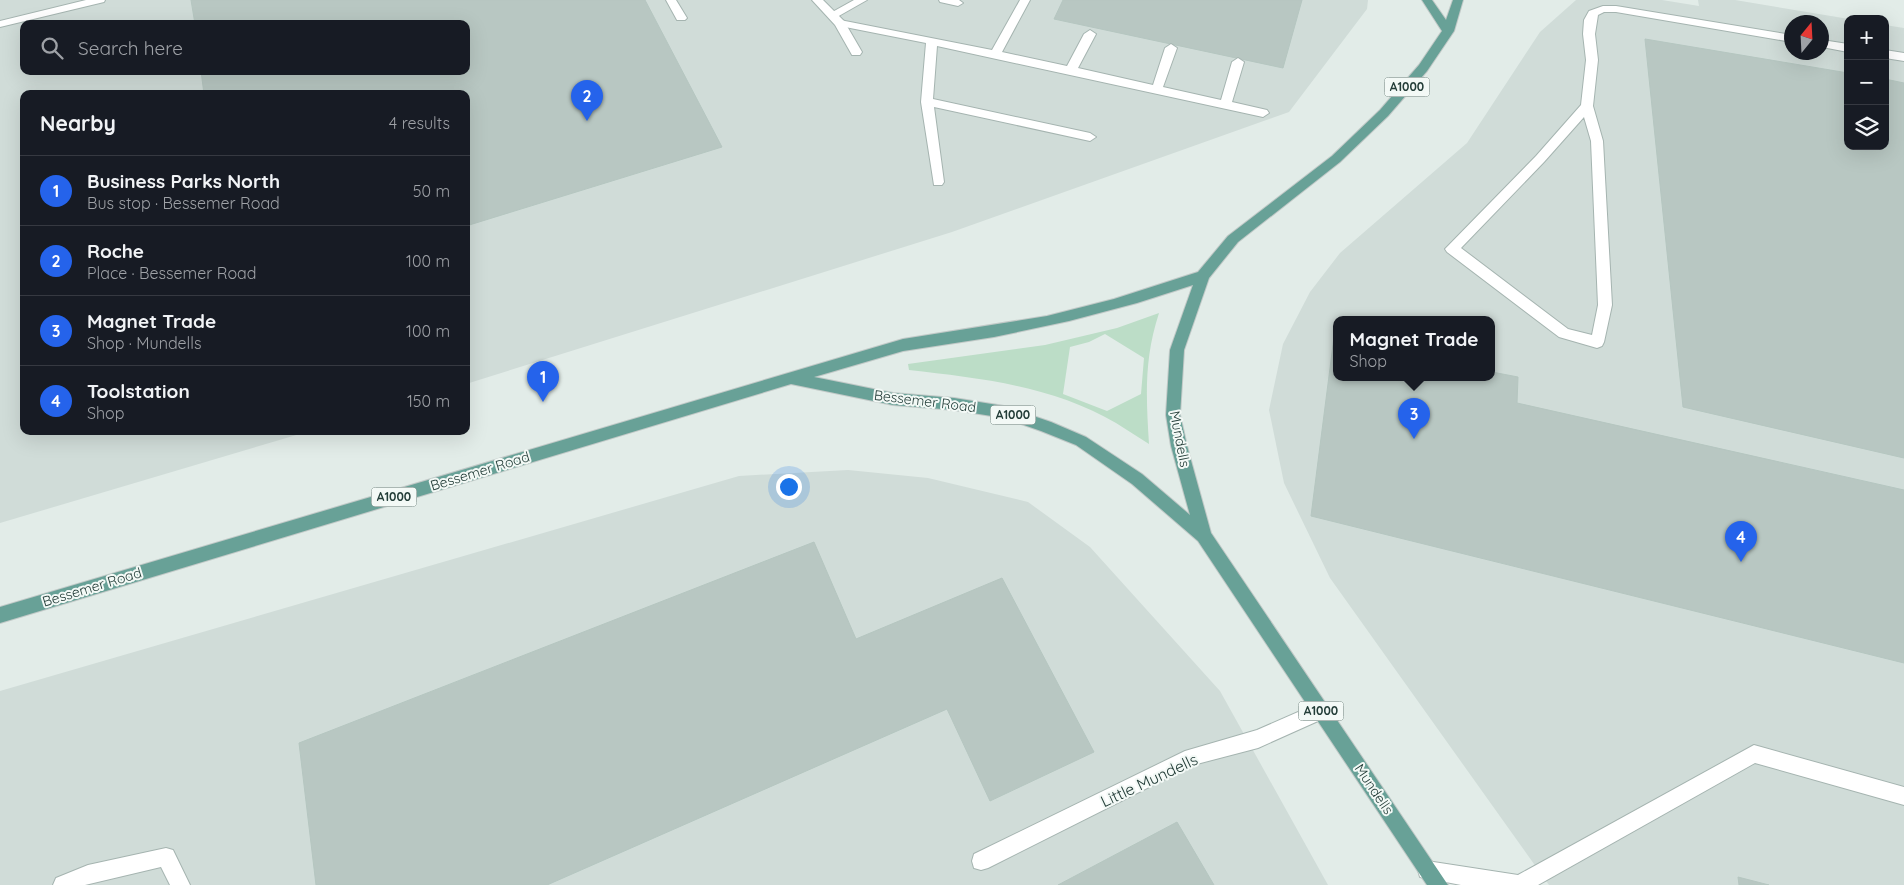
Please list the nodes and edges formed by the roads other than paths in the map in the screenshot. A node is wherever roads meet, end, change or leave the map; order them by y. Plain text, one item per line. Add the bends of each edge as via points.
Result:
1 (100, 0) edge
2 (671, 0) edge
3 (817, 0) edge
4 (862, 0) edge
5 (944, 0) edge
6 (1025, 0) edge
7 (1427, 0) edge
8 (1458, 0) edge
9 (958, 3) dead end
10 (681, 18) dead end
11 (836, 19) junction
12 (0, 24) edge
13 (1448, 31) junction
14 (1090, 34) dead end
15 (1784, 37) edge
16 (932, 41) junction
17 (1829, 45) edge
18 (1844, 47) edge
19 (1171, 48) dead end
20 (856, 52) dead end
21 (995, 54) junction
22 (1889, 55) edge
23 (1904, 57) edge
24 (1238, 62) dead end
25 (1071, 70) junction
26 (1157, 90) junction
27 (927, 102) junction
28 (1225, 105) junction
29 (1586, 106) junction
30 (1263, 113) dead end
31 (1090, 137) dead end
32 (938, 182) dead end
33 (1203, 276) junction
34 (788, 378) junction
35 (1204, 536) junction
36 (0, 615) edge
37 (1321, 711) junction
38 (1904, 796) edge
39 (981, 861) dead end
40 (1432, 877) edge
41 (63, 885) edge
42 (180, 885) edge

1 - 12 street
2 - 10 street
3 - 11 street
4 - 11 street
5 - 9 street
6 - 21 street
7 - 13 main road
8 - 13 main road, Mundells / A1000
11 - 16 street
11 - 20 street
13 - 33 main road, Mundells / A1000 via 1423,68 1384,113 1336,159 1233,238
14 - 25 street
15 - 29 street via 1603,9 1593,14 1590,20 1592,60
16 - 21 street
16 - 27 street
17 - 18 street
19 - 26 street
21 - 25 street
22 - 23 street
24 - 28 street
25 - 26 street
26 - 28 street
27 - 31 street
27 - 32 street
28 - 30 street
29 - 29 street via 1597,142 1605,306 1597,342 1564,333 1452,249 1540,159
33 - 34 main road, Bessemer Road / A1000 via 1096,309 1024,326 904,345
33 - 35 main road, Mundells / A1000 via 1177,350 1173,416
34 - 35 main road, Bessemer Road / A1000 via 892,399 1004,412 1046,426 1082,441 1137,479
34 - 36 main road, Bessemer Road / A1000
35 - 37 main road, Mundells / A1000
37 - 39 street, Little Mundells via 1258,739 1191,757
37 - 40 main road, Mundells / A1000
38 - 40 street via 1754,754 1520,885
41 - 42 street via 88,874 166,857

